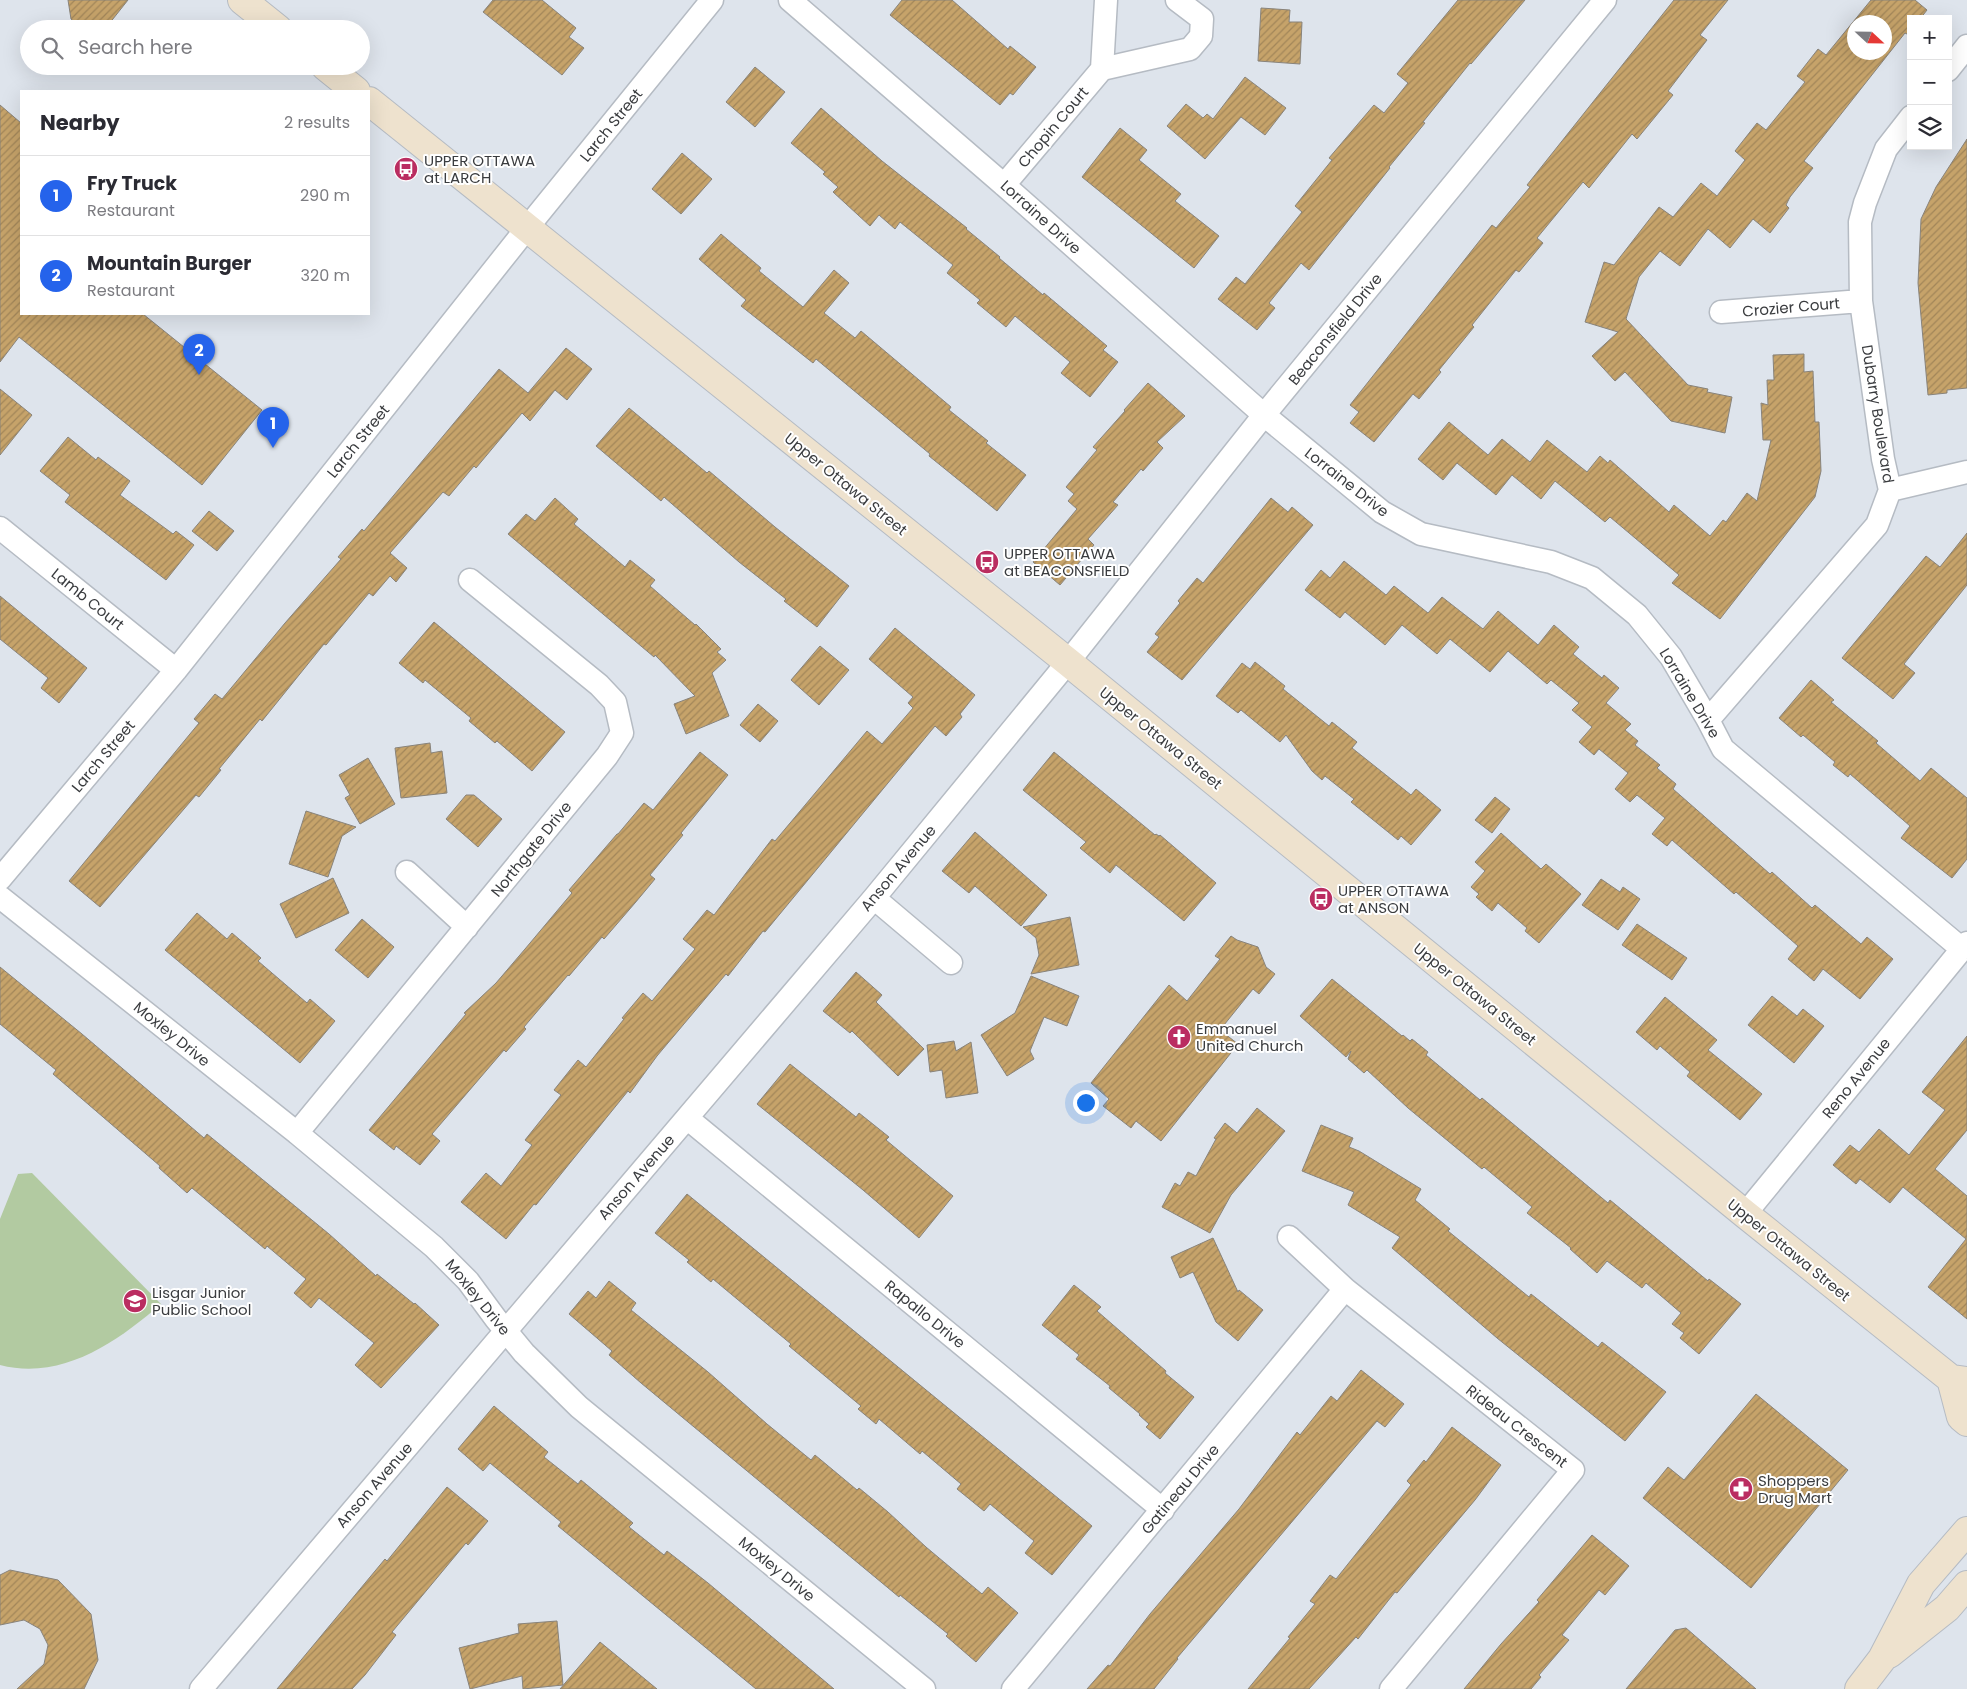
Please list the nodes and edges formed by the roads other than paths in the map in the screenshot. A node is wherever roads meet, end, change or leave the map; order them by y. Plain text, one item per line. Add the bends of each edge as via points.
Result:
1 (242, 0) edge
2 (712, 0) edge
3 (790, 0) edge
4 (1106, 0) edge
5 (1177, 0) edge
6 (1605, 0) edge
7 (267, 20) edge
8 (1967, 46) edge
9 (1952, 65) edge
10 (1102, 69) junction
11 (336, 75) edge
12 (355, 90) edge
13 (370, 102) edge
14 (1907, 122) edge
15 (1004, 185) junction
16 (527, 228) junction
17 (1861, 301) junction
18 (1720, 312) dead end
19 (1264, 416) junction
20 (1967, 472) edge
21 (1890, 490) junction
22 (0, 528) edge
23 (470, 580) dead end
24 (1068, 662) junction
25 (176, 670) junction
26 (1708, 720) junction
27 (407, 872) dead end
28 (0, 879) edge
29 (0, 897) edge
30 (874, 898) junction
31 (467, 927) junction
32 (1964, 946) edge
33 (951, 962) dead end
34 (687, 1118) junction
35 (297, 1133) junction
36 (1745, 1214) junction
37 (1289, 1237) dead end
38 (1345, 1288) junction
39 (506, 1331) junction
40 (1959, 1380) edge
41 (1967, 1422) edge
42 (1163, 1510) junction
43 (1967, 1531) edge
44 (1967, 1585) edge
45 (1882, 1659) junction
46 (201, 1689) edge
47 (924, 1689) edge
48 (1013, 1689) edge
49 (1391, 1689) edge
50 (1859, 1689) edge

1 - 7 main road
2 - 16 street, Larch Street
3 - 15 street, Lorraine Drive
4 - 10 street
5 - 10 street via 1202,19 1201,36 1190,49
6 - 19 street, Beaconsfield Drive
8 - 9 street
10 - 15 street, Chopin Court
11 - 12 main road
13 - 16 main road, Upper Ottawa Street
14 - 17 street, Dubarry Boulevard via 1886,149 1860,222
15 - 19 street, Lorraine Drive
16 - 24 main road, Upper Ottawa Street
16 - 25 street, Larch Street
17 - 18 street, Crozier Court
17 - 21 street, Dubarry Boulevard
19 - 24 street, Beaconsfield Drive
19 - 26 street, Lorraine Drive via 1382,512 1421,534 1551,562 1592,578 1637,615 1671,657
20 - 21 street
21 - 26 street, Dubarry Boulevard via 1877,525
22 - 25 street, Lamb Court
23 - 31 street, Northgate Drive via 600,685 614,702 622,733 607,756
24 - 30 street, Anson Avenue
24 - 36 main road, Upper Ottawa Street
25 - 28 street, Larch Street
26 - 32 street, Lorraine Drive via 1723,749
27 - 31 street
29 - 35 street, Moxley Drive
30 - 33 street
30 - 34 street, Anson Avenue
31 - 35 street, Northgate Drive
32 - 36 street, Reno Avenue
34 - 39 street, Anson Avenue
34 - 42 street, Rapallo Drive
35 - 39 street, Moxley Drive via 445,1256
36 - 40 main road, Upper Ottawa Street
37 - 38 street, Rideau Crescent
38 - 42 street, Gatineau Drive
38 - 49 street, Rideau Crescent via 1573,1470
39 - 46 street, Anson Avenue
39 - 47 street, Moxley Drive via 524,1353 592,1418
40 - 41 main road, Upper Ottawa Street via 1960,1417
42 - 48 street, Gatineau Drive
43 - 45 main road via 1921,1584
44 - 45 main road via 1947,1608
45 - 50 main road

